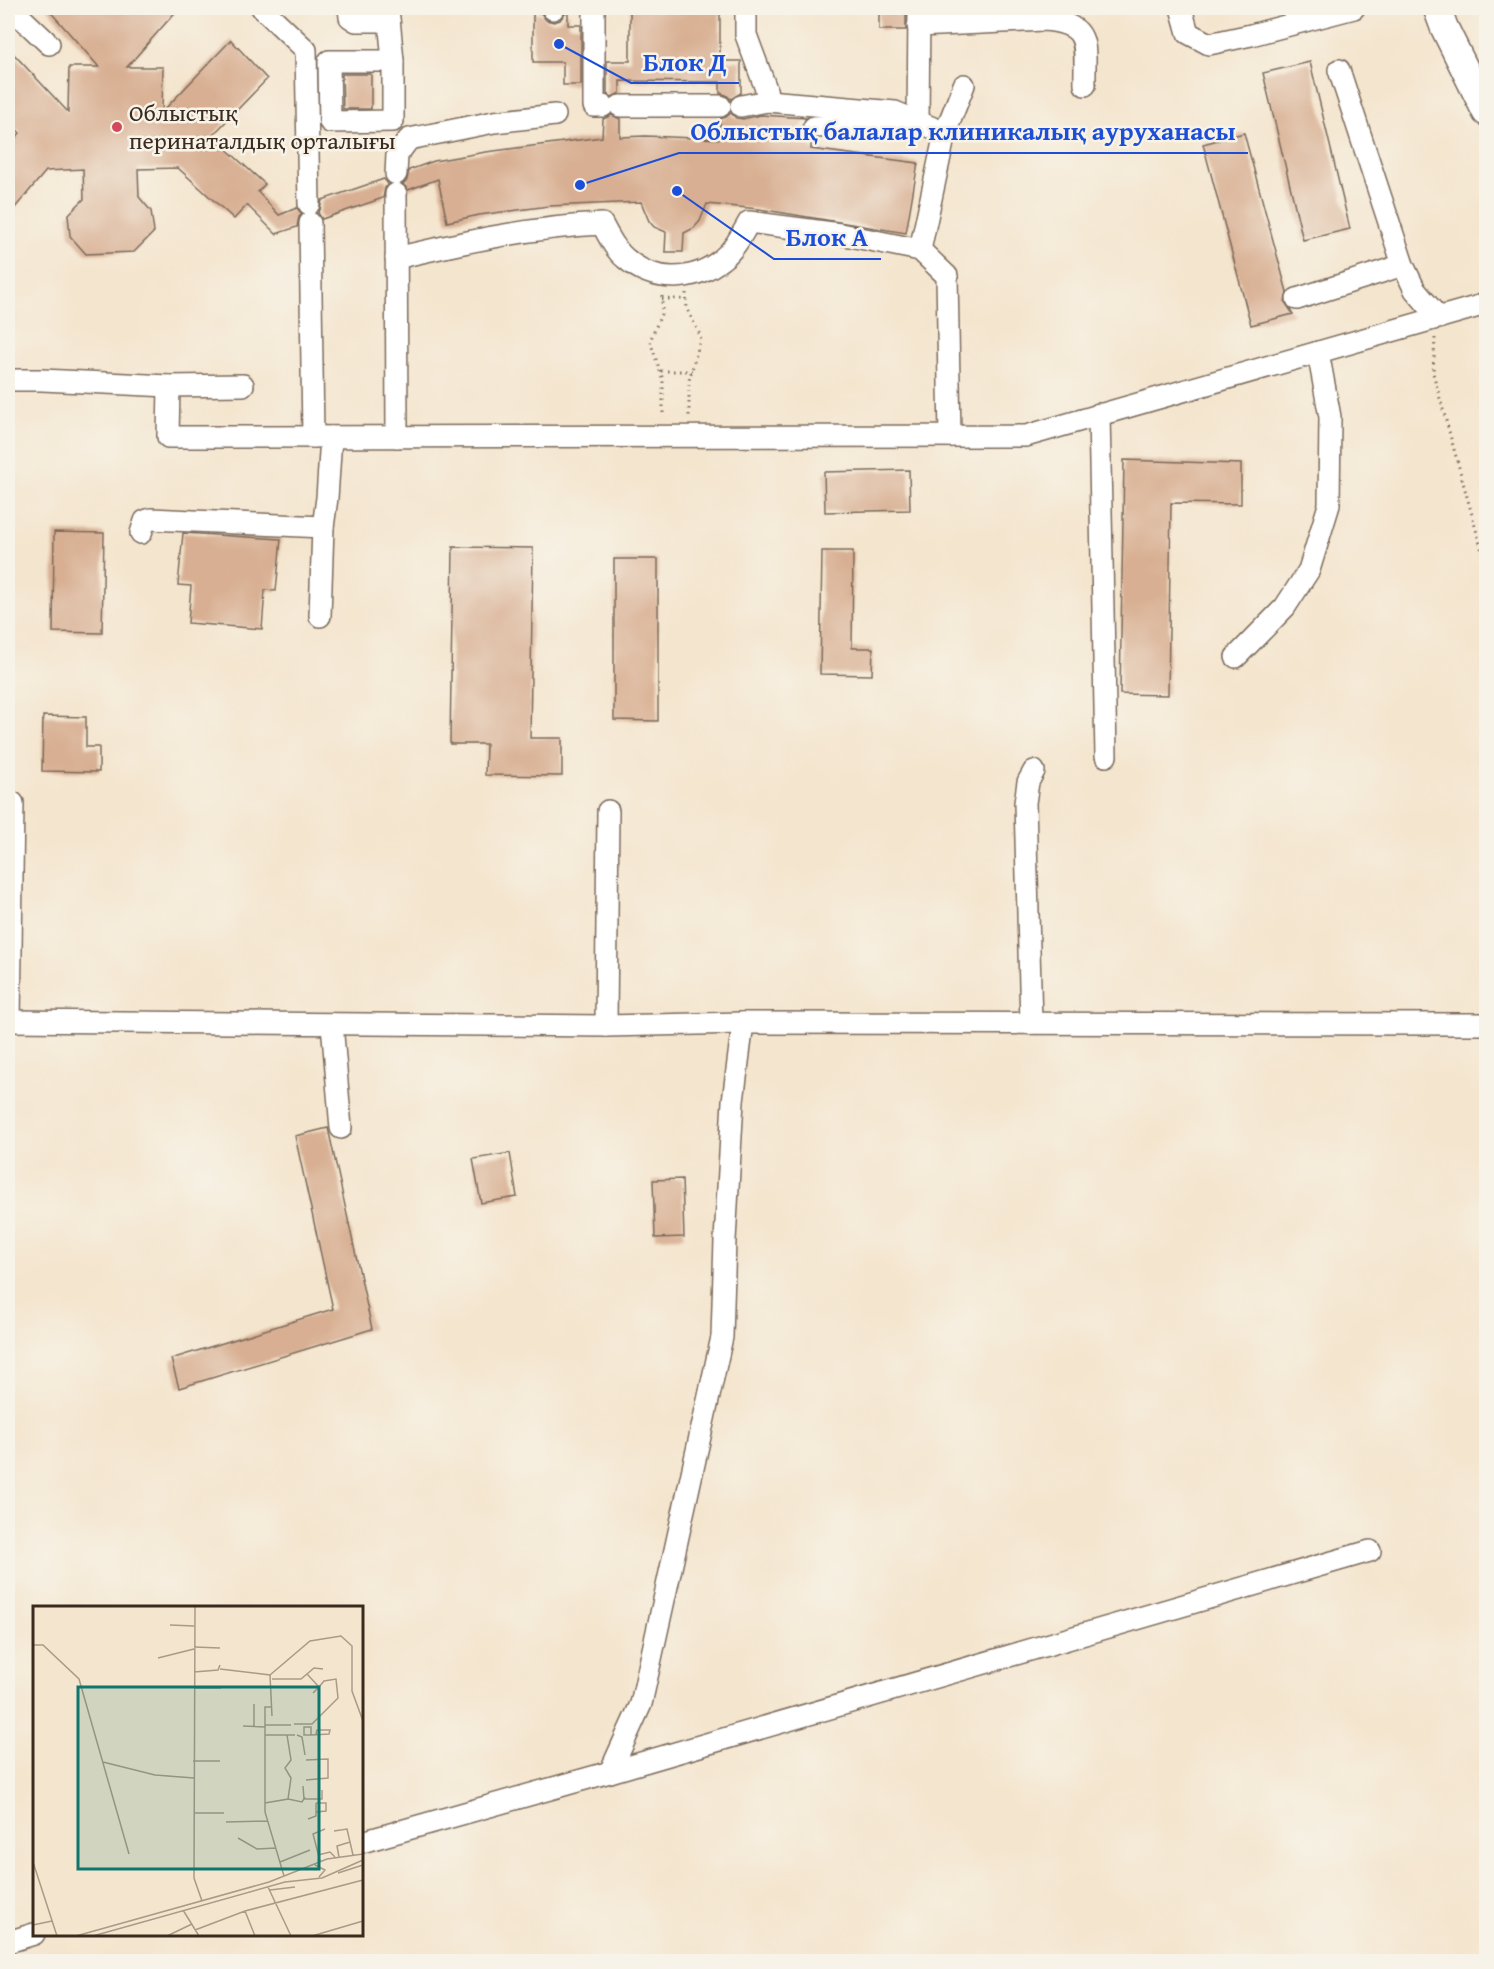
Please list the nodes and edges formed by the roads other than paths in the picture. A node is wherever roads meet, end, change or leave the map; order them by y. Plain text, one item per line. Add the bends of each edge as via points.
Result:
1 (11, 8) edge
2 (262, 8) edge
3 (349, 8) edge
4 (594, 8) edge
5 (746, 8) edge
6 (1180, 8) edge
7 (1354, 8) edge
8 (1437, 8) edge
9 (1454, 8) edge
10 (389, 14) edge
11 (1023, 14) edge
12 (955, 16) edge
13 (919, 17) edge
14 (49, 44) dead end
15 (393, 61) junction
16 (1339, 70) dead end
17 (1471, 78) junction
18 (964, 85) dead end
19 (1085, 85) dead end
20 (768, 101) junction
21 (720, 106) dead end
22 (741, 106) dead end
23 (1486, 112) edge
24 (555, 116) dead end
25 (393, 121) junction
26 (918, 122) junction
27 (814, 127) dead end
28 (945, 133) junction
29 (409, 139) junction
30 (920, 250) junction
31 (396, 258) junction
32 (1403, 266) junction
33 (1297, 299) dead end
34 (1486, 304) edge
35 (1439, 318) junction
36 (1318, 352) junction
37 (8, 380) edge
38 (243, 385) dead end
39 (169, 386) junction
40 (1099, 414) junction
41 (397, 436) junction
42 (950, 436) junction
43 (322, 437) junction
44 (322, 527) junction
45 (141, 533) dead end
46 (320, 616) dead end
47 (1236, 657) dead end
48 (1106, 756) dead end
49 (1034, 771) dead end
50 (13, 803) dead end
51 (608, 811) dead end
52 (9, 1021) edge
53 (744, 1023) junction
54 (1031, 1023) junction
55 (332, 1024) junction
56 (1486, 1024) edge
57 (606, 1026) junction
58 (341, 1128) dead end
59 (1370, 1551) dead end
60 (610, 1772) junction
61 (363, 1842) edge
62 (33, 1934) edge
63 (8, 1942) edge

1 - 14 street
2 - 43 street via 306,50 309,214
3 - 10 street via 356,21
4 - 21 street via 594,106
5 - 20 street via 746,35
6 - 7 street via 1188,33 1209,44
8 - 17 main road
9 - 17 main road
10 - 15 street
11 - 12 street
11 - 19 street via 1075,28 1083,38
12 - 13 street
13 - 26 street
15 - 25 street
15 - 25 street via 329,62 330,122
16 - 32 street
17 - 23 main road
18 - 28 street
20 - 22 street
20 - 26 street via 895,112
24 - 29 street via 494,122
25 - 29 street
26 - 27 street
26 - 28 street
28 - 30 street
29 - 31 street via 397,155
30 - 31 street via 749,222 738,242 708,270 686,277 663,277 642,270 624,257 602,224 531,230
30 - 42 street via 947,276
31 - 41 street
32 - 33 street
32 - 35 street via 1415,290
34 - 35 street
35 - 36 street
36 - 40 street
36 - 47 street via 1329,417 1329,505 1309,570 1285,607
37 - 39 street
38 - 39 street
39 - 43 street via 168,437
40 - 42 street via 1026,436
40 - 48 street
41 - 42 street
41 - 43 street
43 - 44 street via 327,498
44 - 45 street via 152,519 146,520
44 - 46 street
49 - 54 street via 1025,803
50 - 52 street
51 - 57 street
52 - 55 street
53 - 54 street
53 - 57 street
53 - 60 street via 733,1101 722,1337 641,1704
54 - 56 street
55 - 57 street
55 - 58 street
59 - 60 street
60 - 61 street
62 - 63 street

